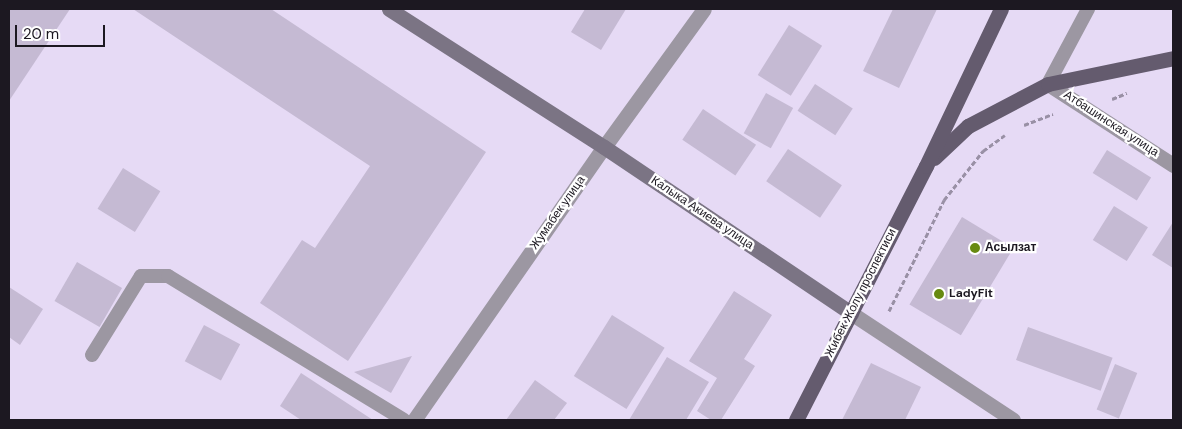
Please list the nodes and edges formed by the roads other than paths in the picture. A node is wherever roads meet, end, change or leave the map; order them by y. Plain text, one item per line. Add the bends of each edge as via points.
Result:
1 (389, 9) edge
2 (704, 9) edge
3 (1001, 9) edge
4 (1088, 9) edge
5 (1173, 58) edge
6 (1048, 84) junction
7 (604, 147) junction
8 (1173, 165) edge
9 (926, 166) junction
10 (851, 313) junction
11 (92, 355) dead end
12 (404, 420) edge
13 (414, 420) edge
14 (796, 420) edge
15 (1012, 420) edge

1 - 7 street, Калыка Акиева улица
2 - 7 street, Жумабек улица
3 - 9 main road, Жибек Жолу проспектиси
4 - 6 lane
5 - 6 main road, Жибек Жолу проспектиси
6 - 8 street, Атбашинская улица
6 - 9 main road, Жибек Жолу проспектиси via 968,126
7 - 10 street, Калыка Акиева улица
7 - 13 street, Жумабек улица
9 - 10 main road, Жибек Жолу проспектиси
10 - 14 main road, Жибек Жолу проспектиси
10 - 15 street, Калыка Акиева улица
11 - 12 lane via 141,276 168,276

